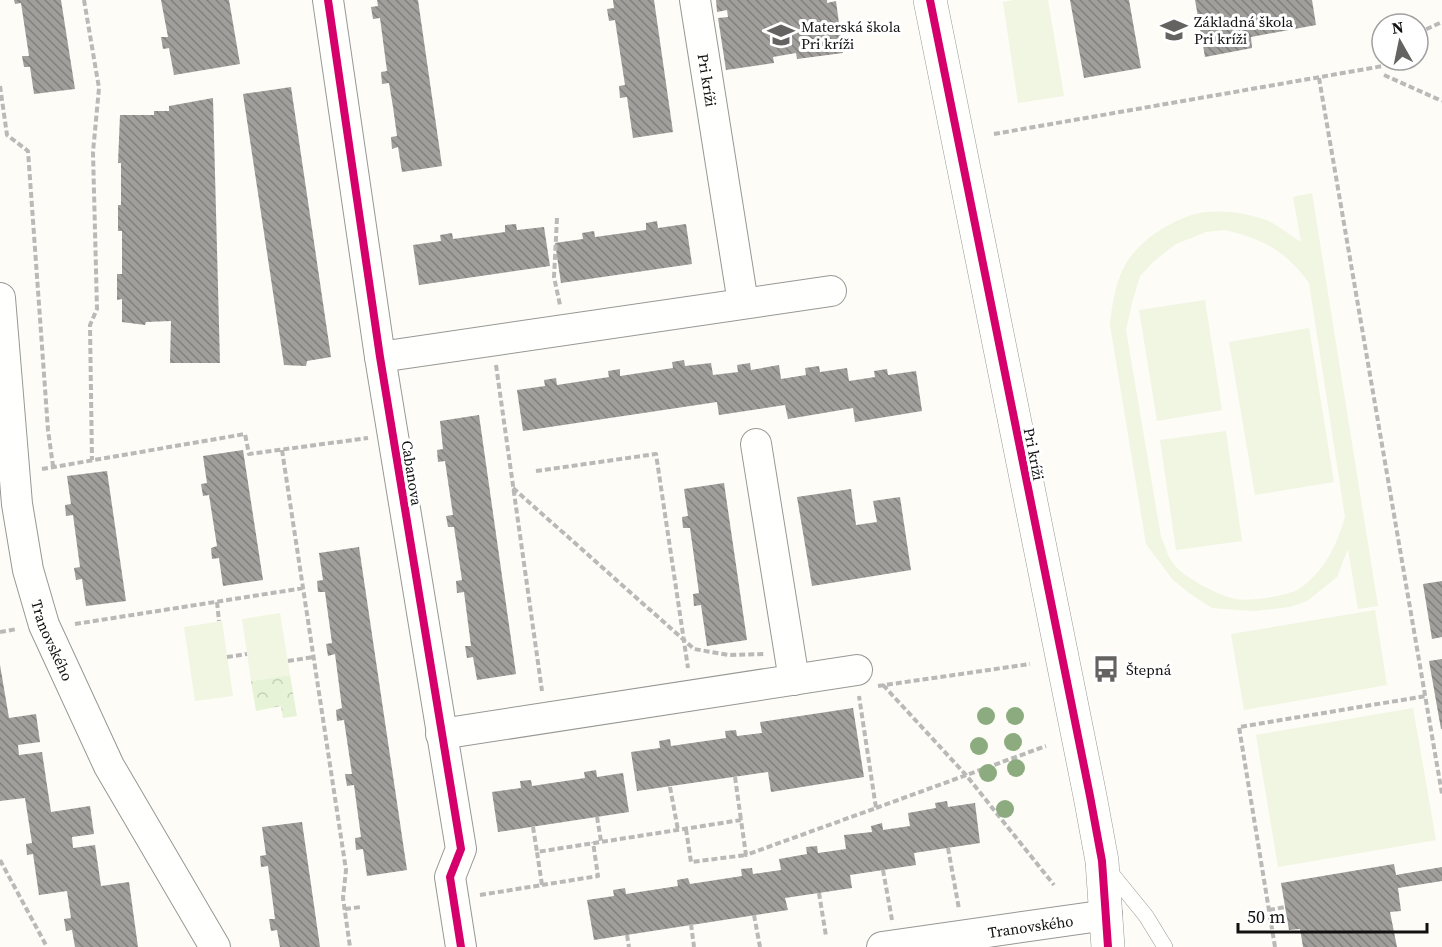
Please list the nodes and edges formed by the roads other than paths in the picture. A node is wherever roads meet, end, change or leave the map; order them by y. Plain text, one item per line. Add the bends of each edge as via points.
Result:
1 (328, 0) edge
2 (695, 0) edge
3 (930, 0) edge
4 (831, 291) dead end
5 (0, 298) edge
6 (743, 303) junction
7 (380, 357) junction
8 (756, 444) dead end
9 (794, 680) junction
10 (863, 682) road end
11 (441, 734) junction
12 (1102, 861) junction
13 (1107, 915) junction
14 (214, 947) edge
15 (461, 947) edge
16 (882, 947) edge
17 (1108, 947) edge
18 (1165, 947) edge

1 - 7 street, Cabanova
2 - 6 street, Pri kríži
3 - 12 street, Pri kríži
4 - 6 street
5 - 14 street, Tranovského via 17,504 28,570 44,625 109,766
6 - 7 street
7 - 11 street, Cabanova
8 - 9 street
9 - 10 street
9 - 11 street
11 - 15 street, Cabanova via 460,849 450,876
12 - 13 street, Pri kríži
12 - 18 lane
13 - 16 street, Tranovského
13 - 17 street

